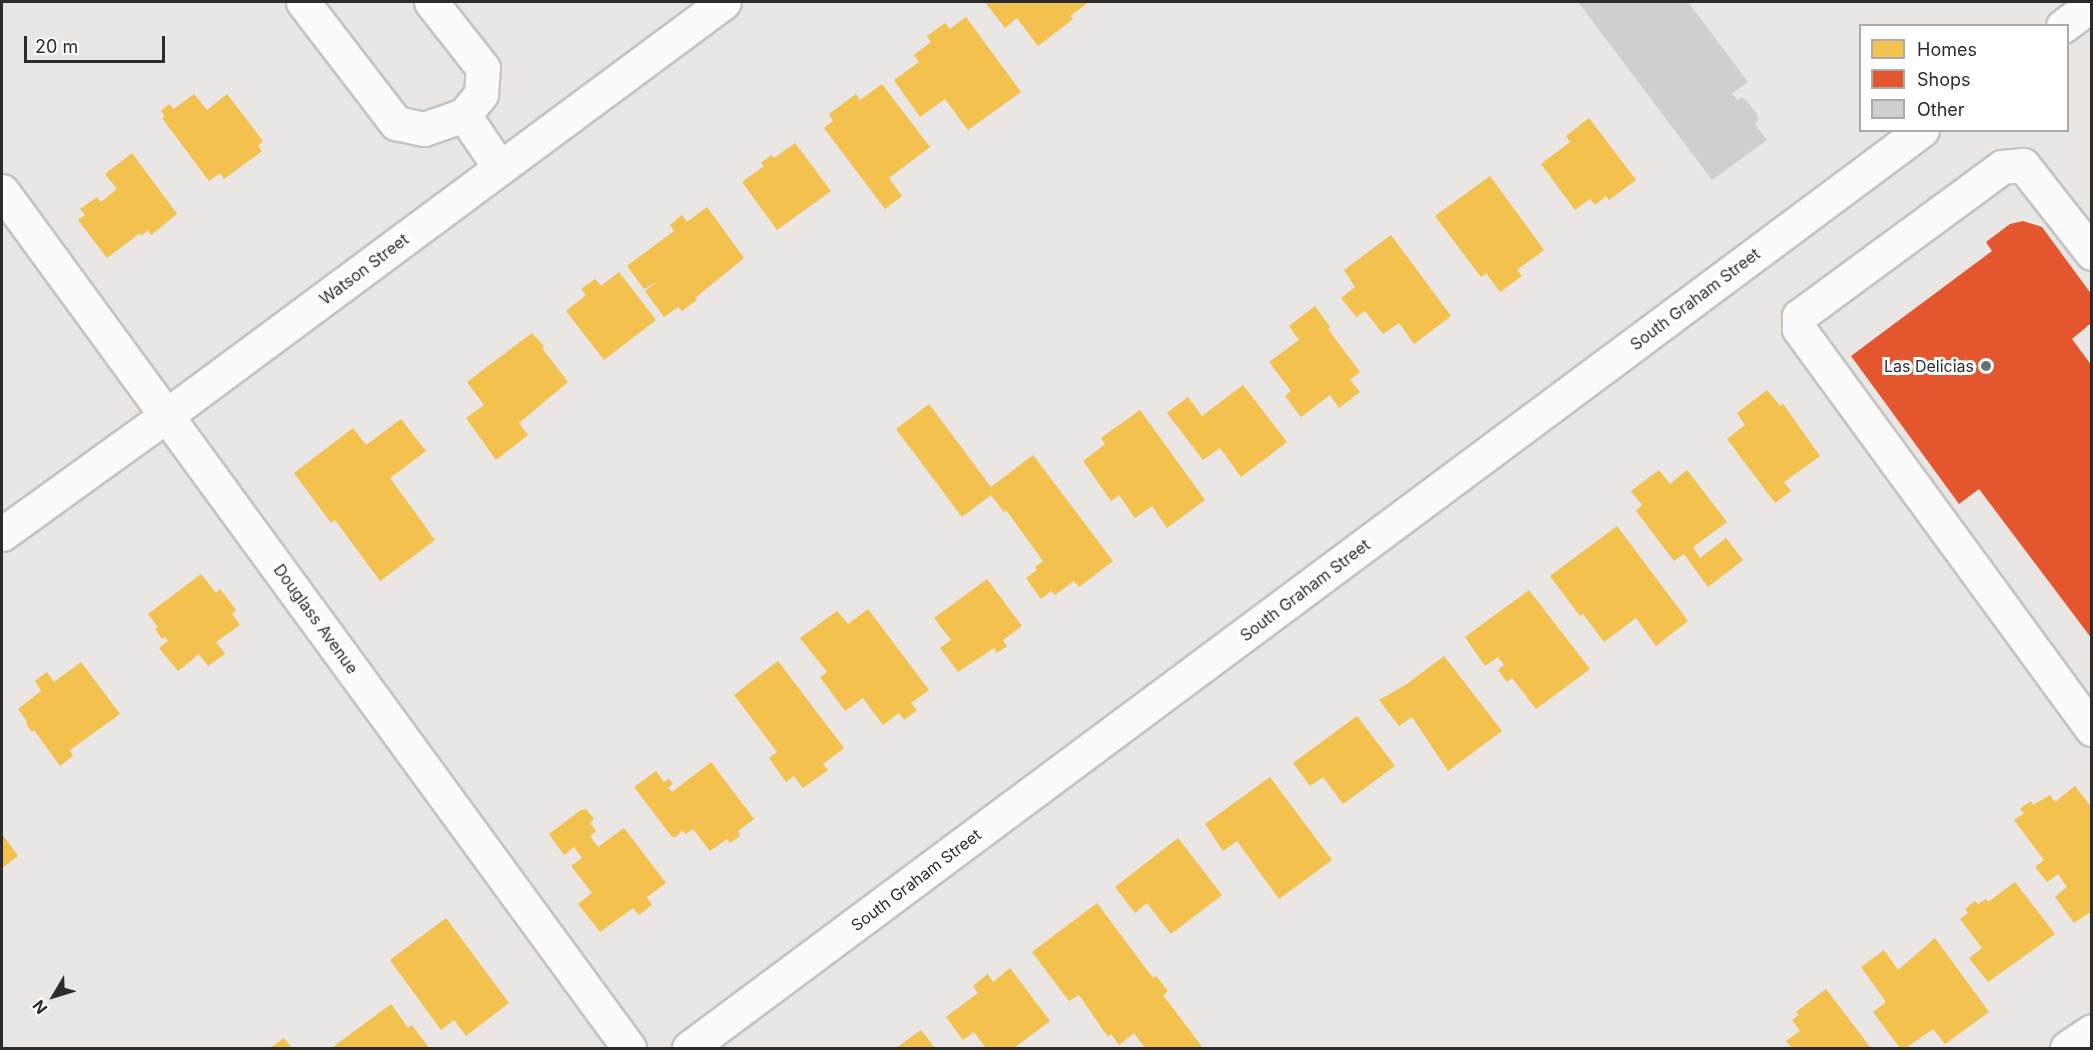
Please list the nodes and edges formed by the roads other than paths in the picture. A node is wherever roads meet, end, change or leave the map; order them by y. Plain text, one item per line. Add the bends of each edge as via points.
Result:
1 (303, 2) edge
2 (431, 2) edge
3 (724, 2) edge
4 (2091, 4) edge
5 (2066, 24) edge
6 (464, 115) junction
7 (1919, 132) edge
8 (500, 168) junction
9 (2, 191) edge
10 (2091, 253) edge
11 (166, 415) junction
12 (2, 534) edge
13 (2091, 729) edge
14 (2091, 1030) edge
15 (629, 1048) edge
16 (689, 1048) edge
17 (2067, 1048) edge

1 - 6 street via 396,123 424,129
2 - 6 street via 483,68 481,94
3 - 8 street, Watson Street
4 - 5 street
6 - 8 street
7 - 16 street, South Graham Street
8 - 11 street, Watson Street
9 - 11 street, Douglass Avenue
10 - 13 street via 2023,165 2002,167 1799,316 1799,329
11 - 12 street, Watson Street
11 - 15 street, Douglass Avenue
14 - 17 street

